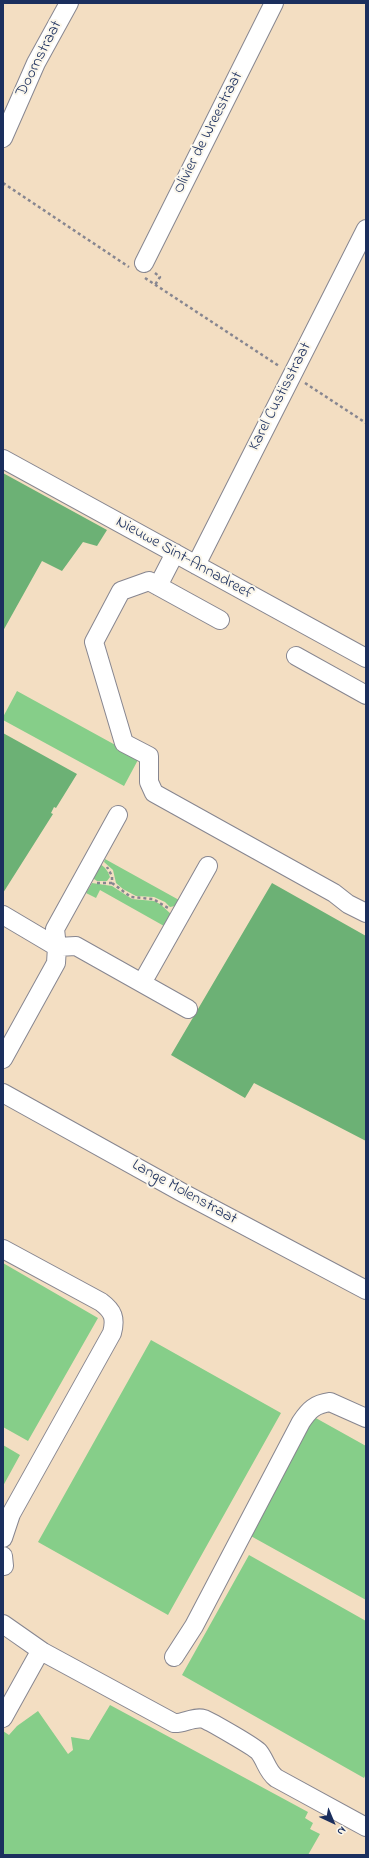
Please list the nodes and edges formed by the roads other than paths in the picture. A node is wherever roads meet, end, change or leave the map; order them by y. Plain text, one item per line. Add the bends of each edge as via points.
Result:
1 (69, 3) edge
2 (274, 3) edge
3 (3, 138) edge
4 (366, 229) edge
5 (140, 270) road end
6 (3, 459) edge
7 (175, 553) junction
8 (196, 565) junction
9 (158, 586) junction
10 (220, 620) dead end
11 (296, 656) dead end
12 (366, 658) edge
13 (365, 692) edge
14 (118, 815) dead end
15 (208, 866) dead end
16 (366, 913) edge
17 (3, 915) edge
18 (57, 947) junction
19 (142, 983) junction
20 (188, 1009) dead end
21 (3, 1059) edge
22 (3, 1093) edge
23 (3, 1249) edge
24 (366, 1290) edge
25 (366, 1418) edge
26 (3, 1538) edge
27 (3, 1624) edge
28 (43, 1652) junction
29 (174, 1657) dead end
30 (3, 1718) edge
31 (366, 1827) edge

1 - 3 street, Doornstraat via 36,63
2 - 5 street, Olivier de Wreestraat
4 - 8 street, Karel Custisstraat
6 - 7 street, Nieuwe Sint-Annadreef
7 - 8 street, Nieuwe Sint-Annadreef
7 - 9 street
8 - 12 street, Nieuwe Sint-Annadreef
9 - 10 street
9 - 16 street via 149,581 121,591 94,642 124,743 149,756 150,782 154,793
11 - 13 street
14 - 18 street via 55,929
15 - 19 street
17 - 18 street
18 - 19 street via 76,946
18 - 21 street via 56,963
19 - 20 street
22 - 24 street, Lange Molenstraat
23 - 26 street via 100,1302 114,1316 112,1333 11,1514
25 - 29 street via 330,1402 313,1407 308,1413 194,1626
27 - 28 street
28 - 30 street via 38,1654
28 - 31 street via 174,1723 203,1719 258,1751 270,1773 276,1778

